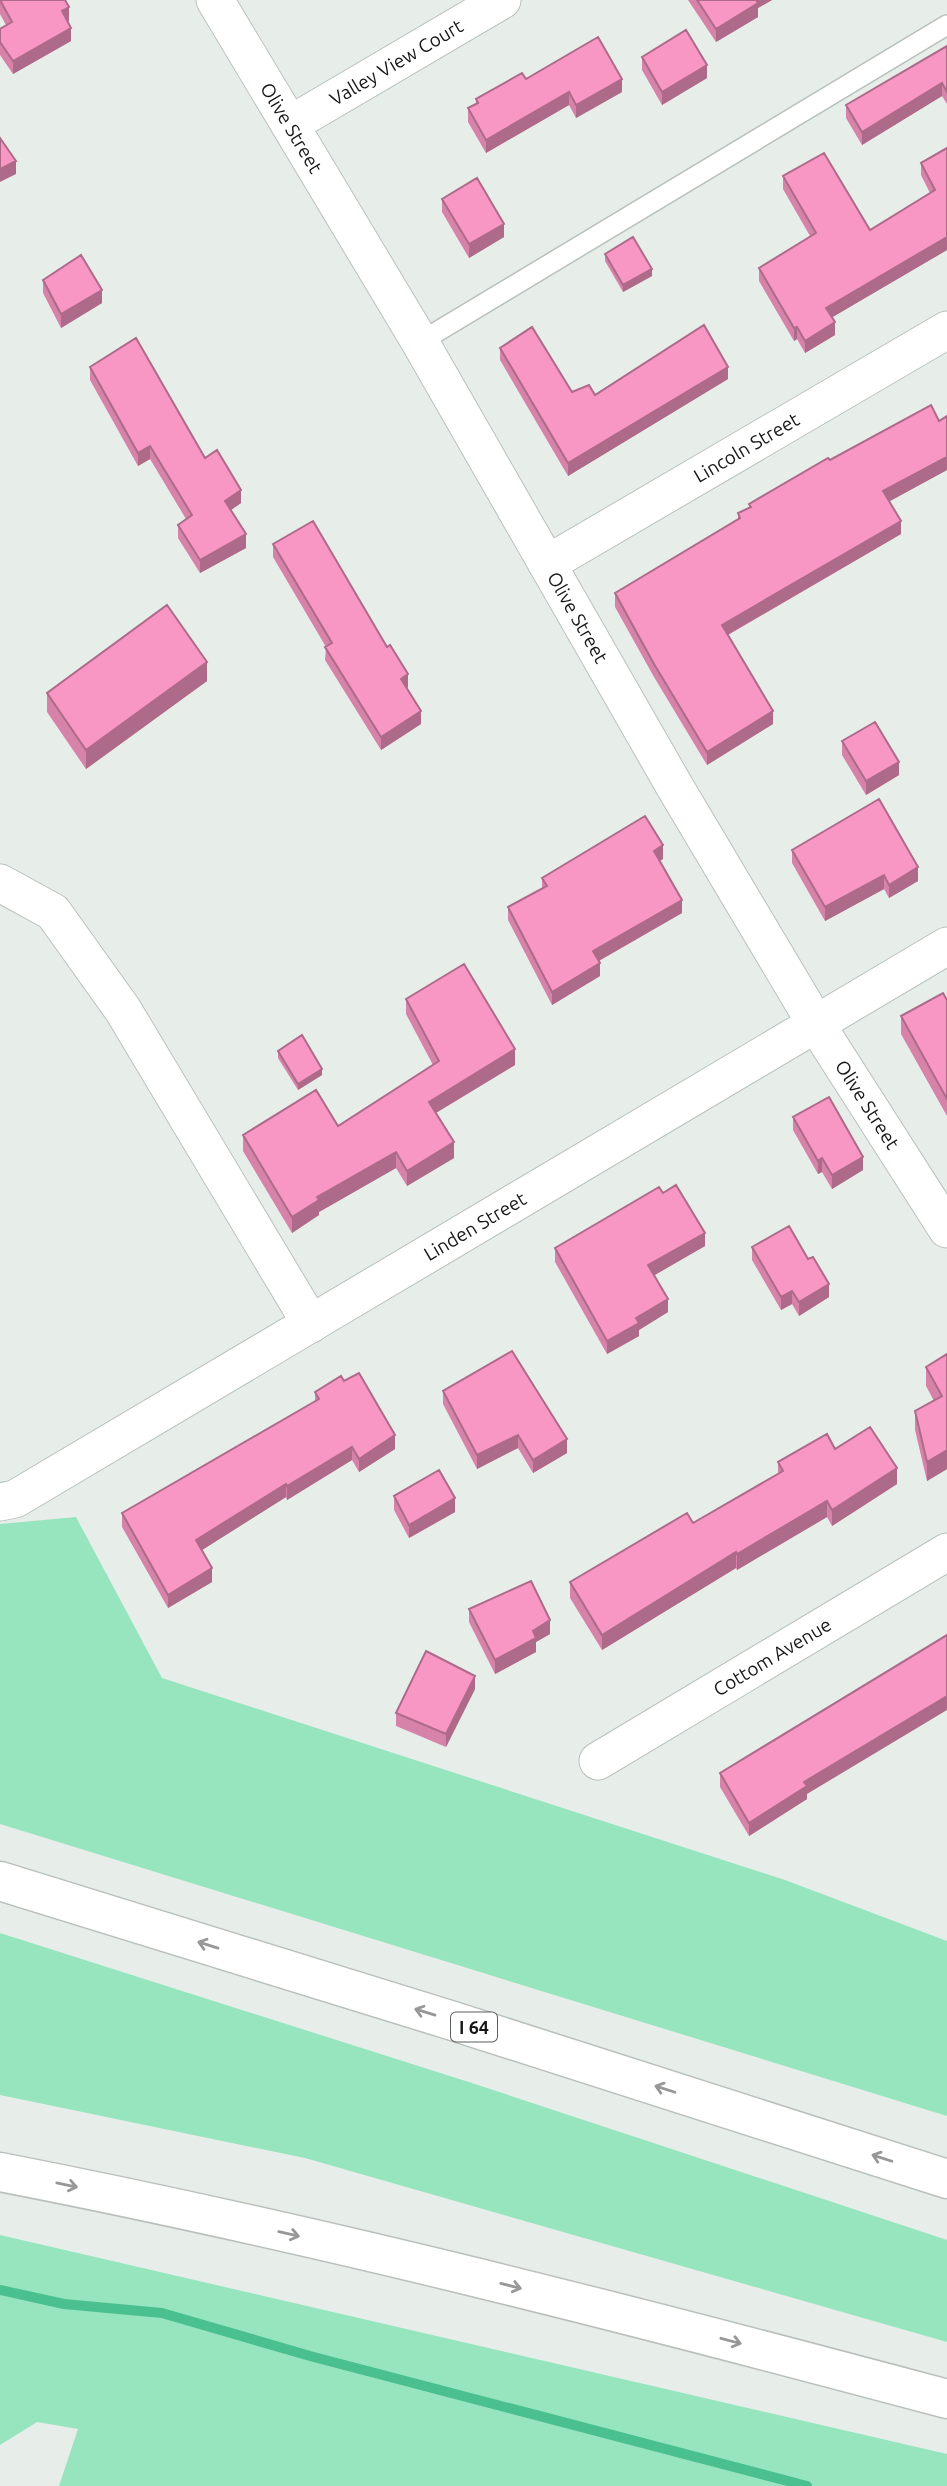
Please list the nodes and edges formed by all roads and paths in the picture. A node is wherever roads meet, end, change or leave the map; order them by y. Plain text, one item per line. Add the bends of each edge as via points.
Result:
1 (215, 0) edge
2 (502, 0) edge
3 (947, 24) edge
4 (291, 124) junction
5 (947, 330) edge
6 (420, 342) junction
7 (547, 564) junction
8 (0, 883) edge
9 (947, 946) edge
10 (816, 1024) junction
11 (947, 1229) edge
12 (310, 1324) junction
13 (0, 1502) edge
14 (947, 1552) edge
15 (598, 1761) dead end
16 (0, 1881) edge
17 (0, 2172) edge
18 (947, 2179) edge
19 (947, 2399) edge

1 - 4 street, Olive Street
2 - 4 street, Valley View Court
3 - 6 lane
4 - 6 street, Olive Street
5 - 7 street, Lincoln Street
6 - 7 street, Olive Street
7 - 10 street, Olive Street
8 - 12 street via 53,912 123,1010
9 - 10 street, Linden Street
10 - 11 street, Olive Street
10 - 12 street, Linden Street
12 - 13 street, Linden Street via 15,1499
14 - 15 street, Cottom Avenue
18 -> 16 highway, I 64
17 -> 19 highway via 410,2261

